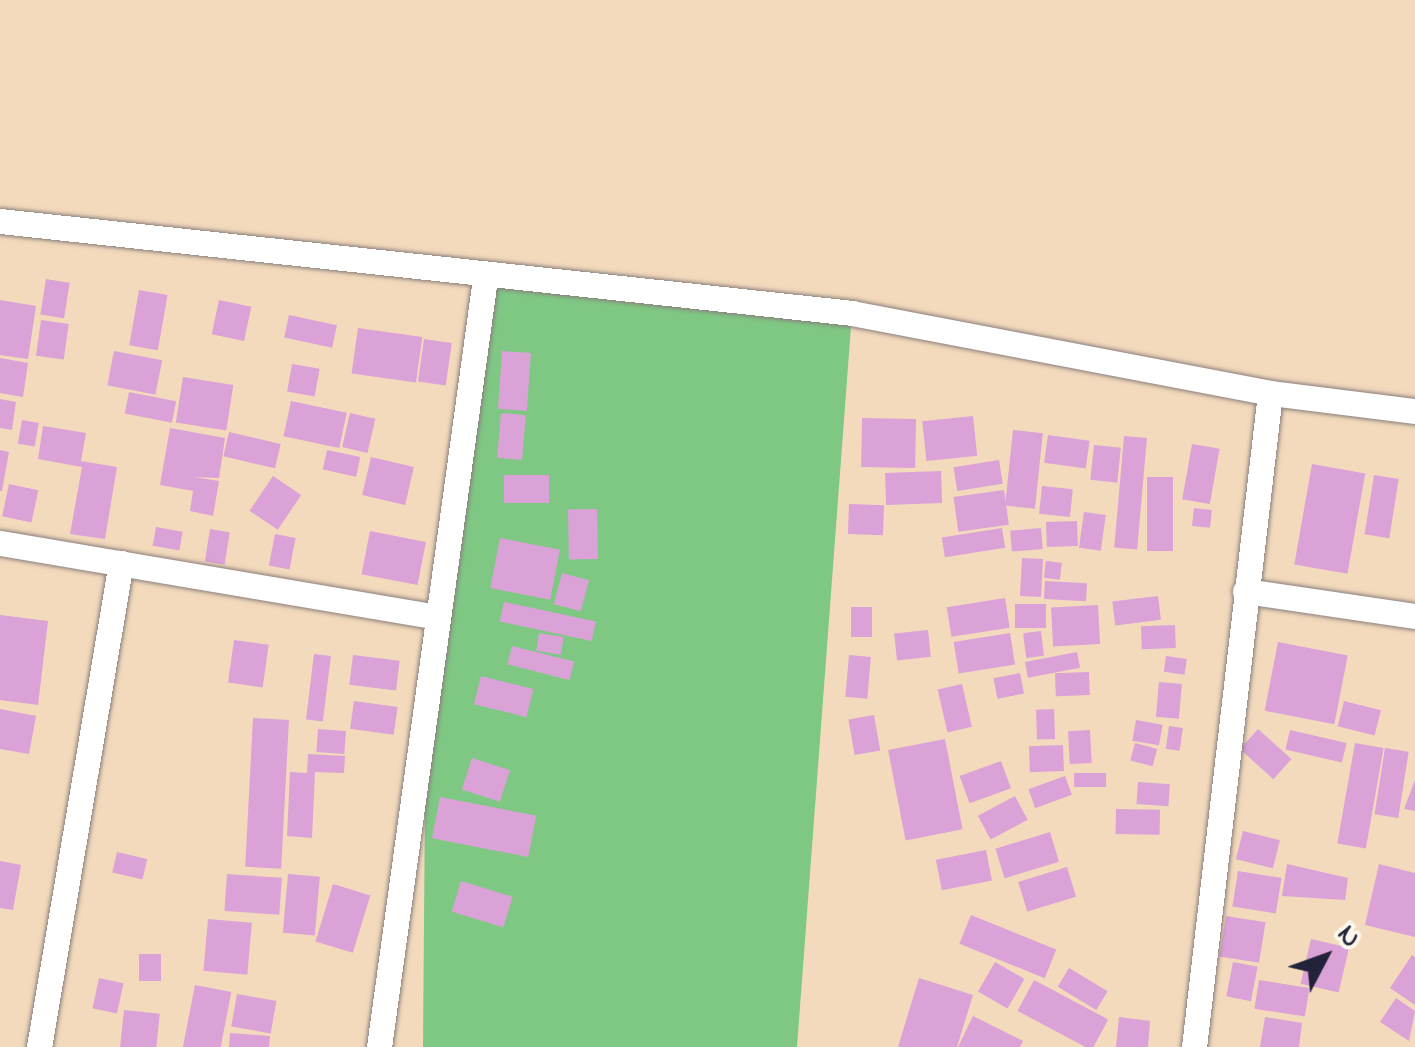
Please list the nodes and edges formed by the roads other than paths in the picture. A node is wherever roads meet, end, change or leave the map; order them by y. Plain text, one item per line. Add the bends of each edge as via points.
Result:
1 (0, 221) edge
2 (484, 278) junction
3 (1270, 393) junction
4 (1415, 410) edge
5 (0, 543) edge
6 (121, 563) junction
7 (1245, 591) junction
8 (1415, 616) edge
9 (436, 617) junction
10 (39, 1047) edge
11 (379, 1047) edge
12 (1194, 1047) edge

1 - 2 street
2 - 3 street via 852,313
2 - 9 street
3 - 4 street
3 - 7 street
5 - 6 street
6 - 9 street
6 - 10 street
7 - 8 street
7 - 12 street
9 - 11 street

